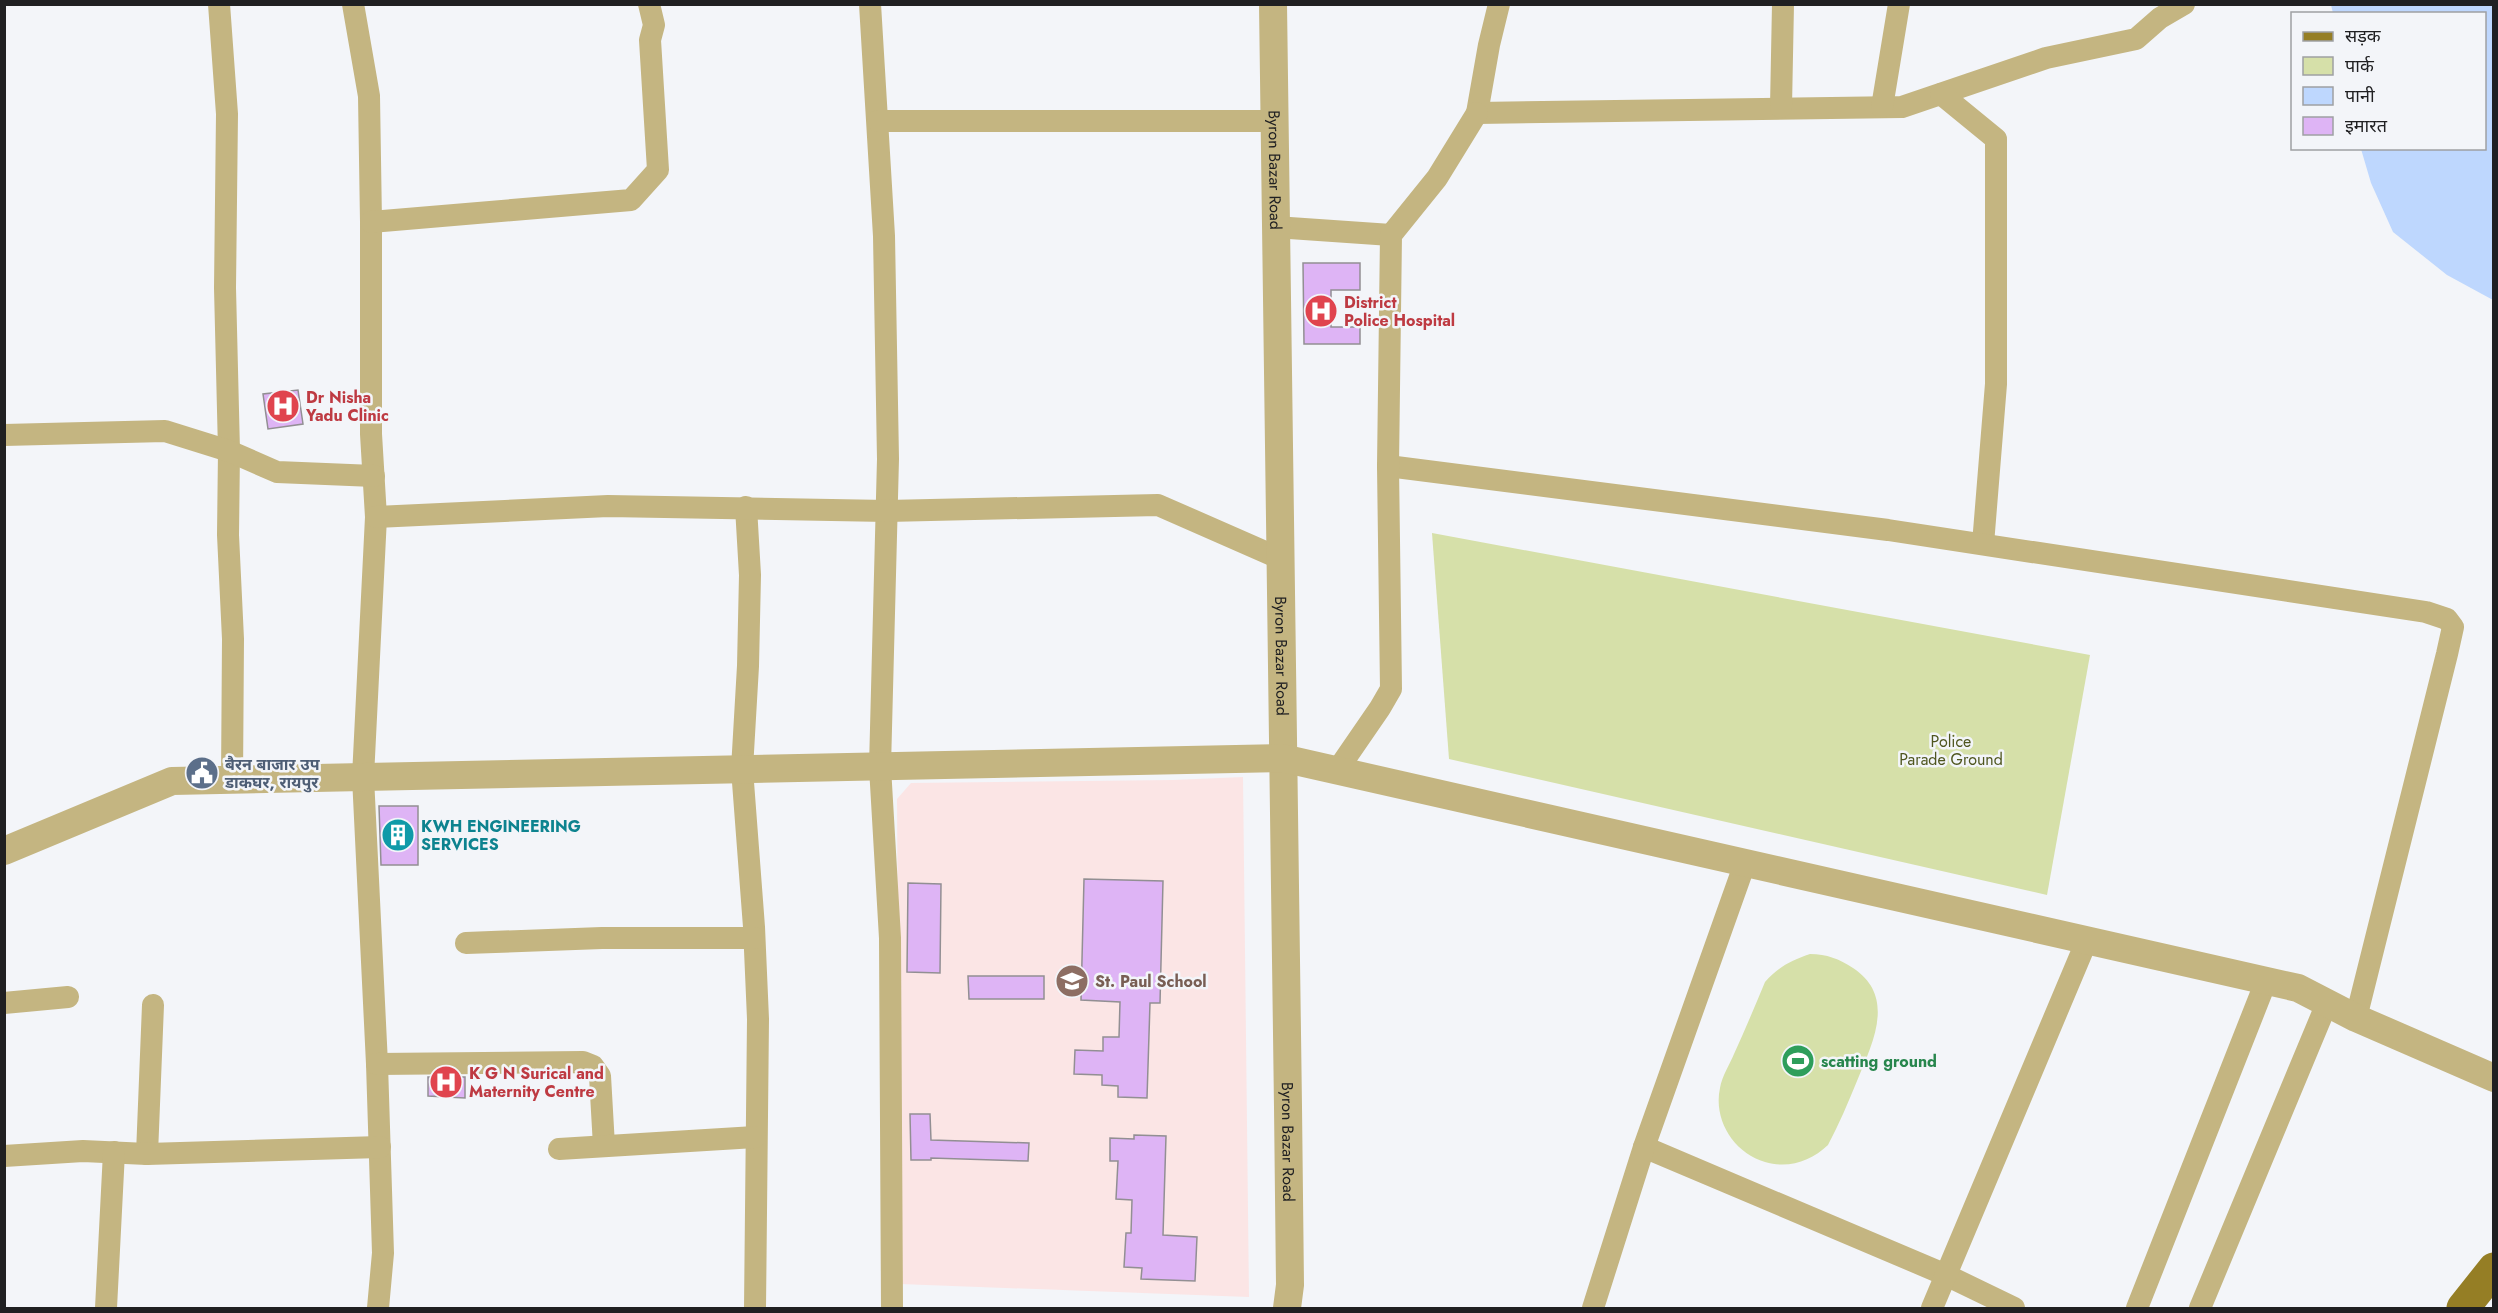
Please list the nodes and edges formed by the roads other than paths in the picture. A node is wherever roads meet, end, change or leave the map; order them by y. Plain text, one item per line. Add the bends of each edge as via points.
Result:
1 (219, 4) edge
2 (352, 4) edge
3 (649, 4) edge
4 (870, 4) edge
5 (1273, 4) edge
6 (1499, 4) edge
7 (1783, 4) edge
8 (1899, 4) edge
9 (2184, 4) edge
10 (2155, 11) edge
11 (1941, 94) junction
12 (1781, 107) junction
13 (1882, 107) junction
14 (1477, 113) junction
15 (878, 121) junction
16 (1274, 121) junction
17 (372, 222) junction
18 (1275, 226) junction
19 (1391, 235) junction
20 (4, 435) edge
21 (229, 451) junction
22 (1388, 466) junction
23 (374, 477) junction
24 (746, 507) junction
25 (887, 511) junction
26 (376, 517) junction
27 (1983, 544) junction
28 (1279, 558) junction
29 (1282, 758) junction
30 (880, 766) junction
31 (742, 770) junction
32 (1336, 772) junction
33 (363, 777) junction
34 (232, 780) junction
35 (4, 851) edge
36 (1745, 864) junction
37 (754, 938) junction
38 (2087, 940) junction
39 (466, 944) dead end
40 (2266, 981) junction
41 (68, 997) dead end
42 (4, 1002) edge
43 (2327, 1003) junction
44 (153, 1005) dead end
45 (2356, 1018) junction
46 (377, 1064) junction
47 (2493, 1078) edge
48 (755, 1137) junction
49 (604, 1146) junction
50 (380, 1147) junction
51 (1644, 1147) junction
52 (559, 1149) dead end
53 (114, 1152) junction
54 (147, 1154) junction
55 (4, 1156) edge
56 (2493, 1269) edge
57 (1946, 1275) junction
58 (106, 1308) edge
59 (378, 1308) edge
60 (755, 1308) edge
61 (892, 1308) edge
62 (1287, 1308) edge
63 (1593, 1308) edge
64 (1932, 1308) edge
65 (2014, 1308) edge
66 (2136, 1308) edge
67 (2200, 1308) edge
68 (2463, 1308) edge

1 - 21 street via 227,114 225,288
2 - 17 street via 369,96
3 - 17 street via 654,25 650,40 658,170 630,200
4 - 15 street
5 - 16 street, Byron Bazar Road
6 - 14 street
7 - 12 street
8 - 13 street
9 - 10 street
10 - 11 street via 2136,39 2046,58
11 - 13 street via 1902,107
11 - 27 street via 1996,139 1996,384
12 - 13 street
12 - 14 street
14 - 19 street via 1437,178
15 - 16 street
15 - 25 street via 884,236
16 - 18 street, Byron Bazar Road
17 - 23 street
18 - 19 street
18 - 28 street, Byron Bazar Road
19 - 22 street
20 - 21 street via 165,431
21 - 23 street via 277,472
21 - 34 street
22 - 27 street
22 - 32 street via 1390,689
23 - 26 street
24 - 25 street
24 - 26 street via 608,506
24 - 31 street via 750,575
25 - 28 street via 1158,505
25 - 30 street
26 - 33 street
27 - 45 street via 2426,612 2447,619 2453,627 2447,654
28 - 29 street, Byron Bazar Road
29 - 30 street
29 - 32 street
29 - 62 street, Byron Bazar Road via 1290,1286
30 - 31 street
30 - 61 street via 890,938
31 - 33 street
31 - 37 street
32 - 36 street
33 - 34 street
33 - 46 street
34 - 35 street via 172,781
36 - 38 street
36 - 51 street
37 - 39 street via 602,938
37 - 48 street via 758,1019
38 - 40 street
38 - 57 street
40 - 43 street via 2298,988
40 - 66 street
41 - 42 street
43 - 45 street
43 - 67 street
44 - 54 street
45 - 47 street
46 - 49 street via 583,1062 593,1066 600,1076
46 - 50 street
48 - 49 street
48 - 60 street
49 - 52 street
50 - 54 street
50 - 59 street via 383,1253
51 - 57 street
51 - 63 street
53 - 54 street
53 - 55 street
53 - 58 street
56 - 68 main road
57 - 64 street
57 - 65 street

